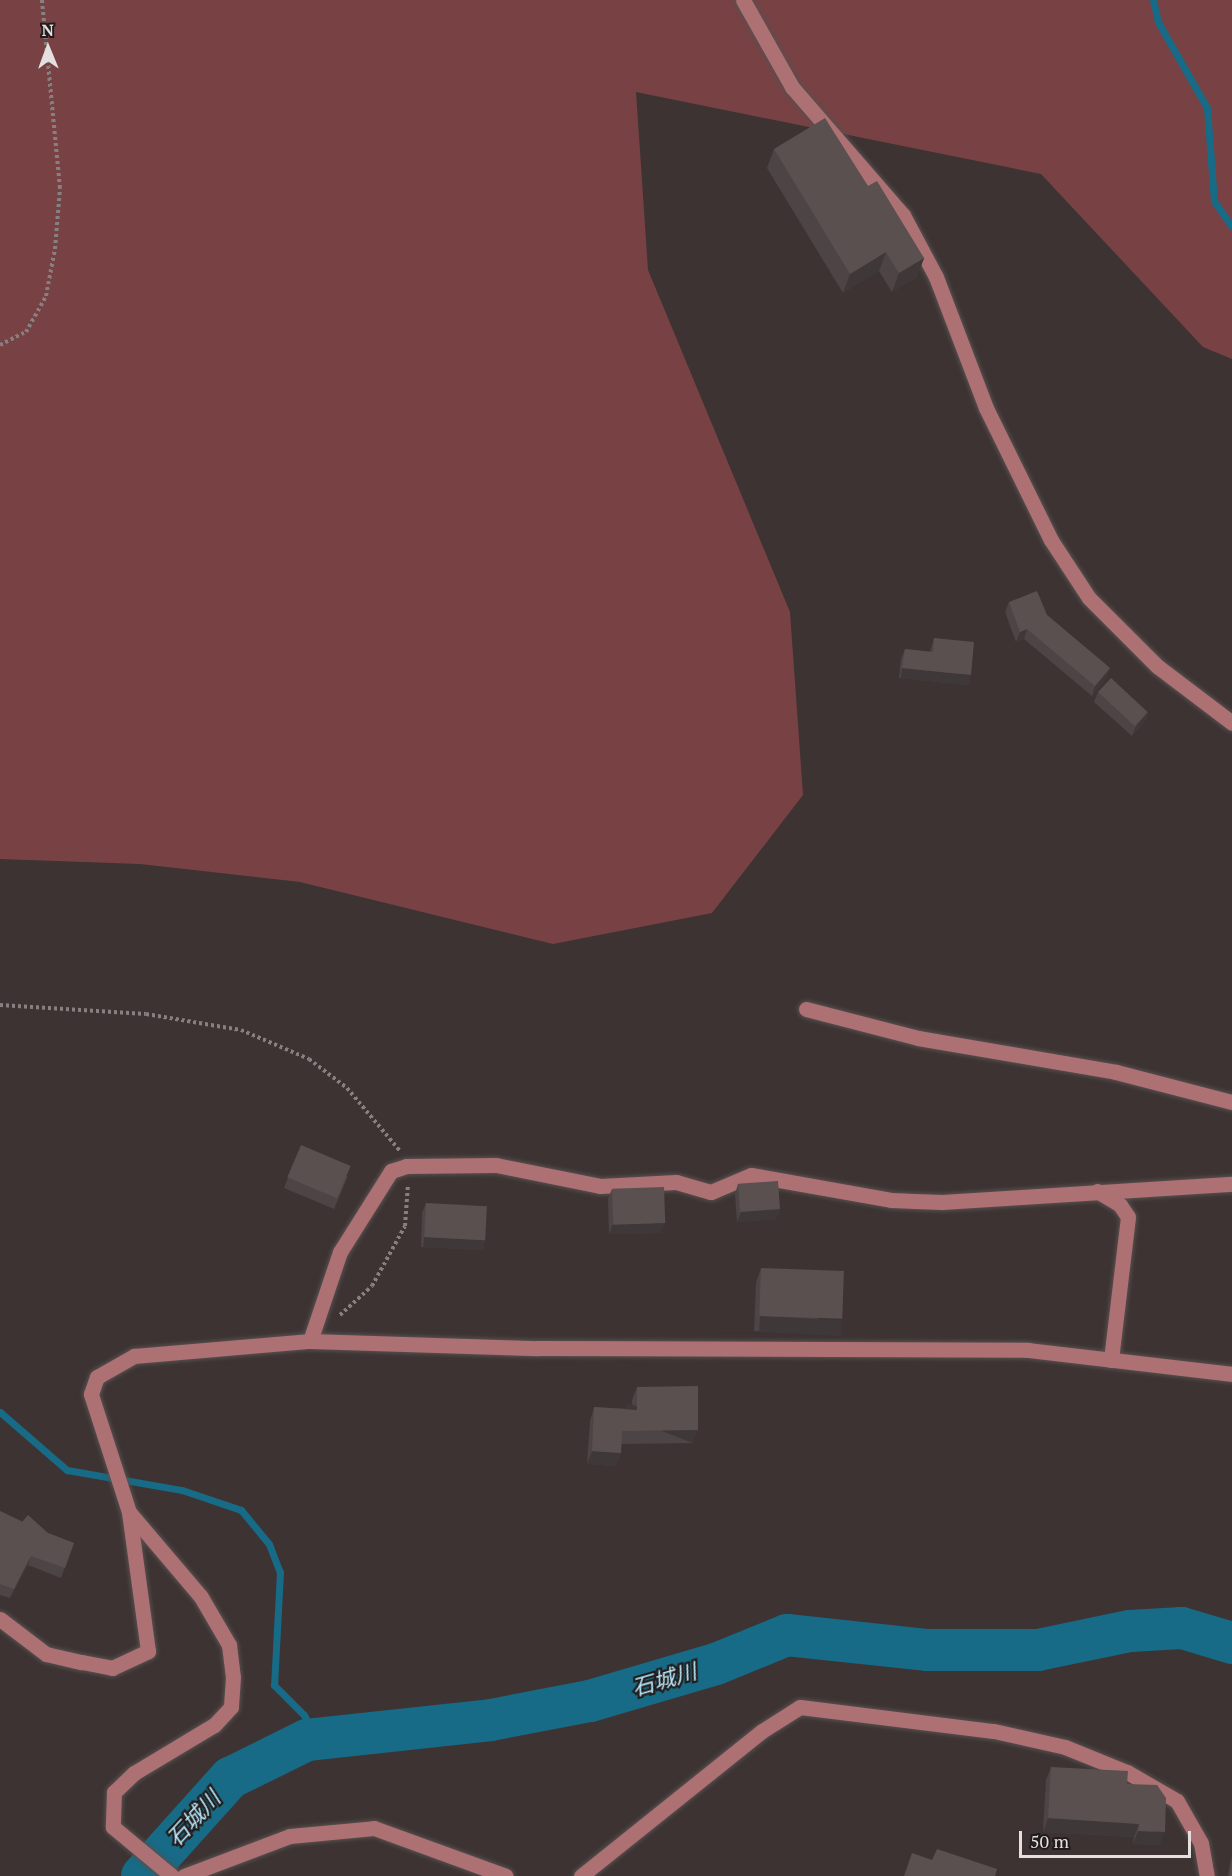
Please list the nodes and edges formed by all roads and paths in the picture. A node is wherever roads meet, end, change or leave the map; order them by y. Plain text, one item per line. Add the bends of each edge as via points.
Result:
1 (42, 0) edge
2 (743, 0) edge
3 (0, 345) edge
4 (1232, 723) edge
5 (0, 1005) edge
6 (806, 1009) dead end
7 (1232, 1102) edge
8 (406, 1166) junction
9 (1232, 1184) edge
10 (1097, 1191) junction
11 (336, 1317) dead end
12 (310, 1341) junction
13 (1111, 1360) junction
14 (1232, 1374) edge
15 (129, 1512) junction
16 (0, 1619) edge
17 (172, 1876) edge
18 (184, 1876) edge
19 (506, 1876) edge
20 (581, 1876) edge
21 (1207, 1876) edge

1 - 3 path via 60,188 55,249 46,296 26,332
2 - 4 street via 792,87 903,215 936,277 986,408 1051,540 1089,598 1157,666
5 - 8 path via 146,1014 242,1030 309,1059 347,1088 389,1134
6 - 7 street via 918,1038 1116,1072
8 - 10 street via 496,1165 600,1186 676,1182 711,1192 751,1175 891,1200 1004,1201
8 - 11 path via 411,1203 405,1226 372,1286
8 - 12 street via 391,1171 340,1252
9 - 10 street
10 - 13 street via 1120,1205 1128,1217
12 - 13 street via 538,1348 1028,1350
12 - 15 street via 134,1356 97,1377 92,1394
13 - 14 street
15 - 16 street via 148,1651 112,1668 82,1662 46,1654
15 - 17 street via 201,1597 229,1645 233,1677 231,1707 214,1725 134,1773 114,1792 113,1827
18 - 19 street via 290,1836 374,1828
20 - 21 street via 762,1731 800,1707 994,1731 1065,1747 1127,1772 1177,1801 1201,1843

